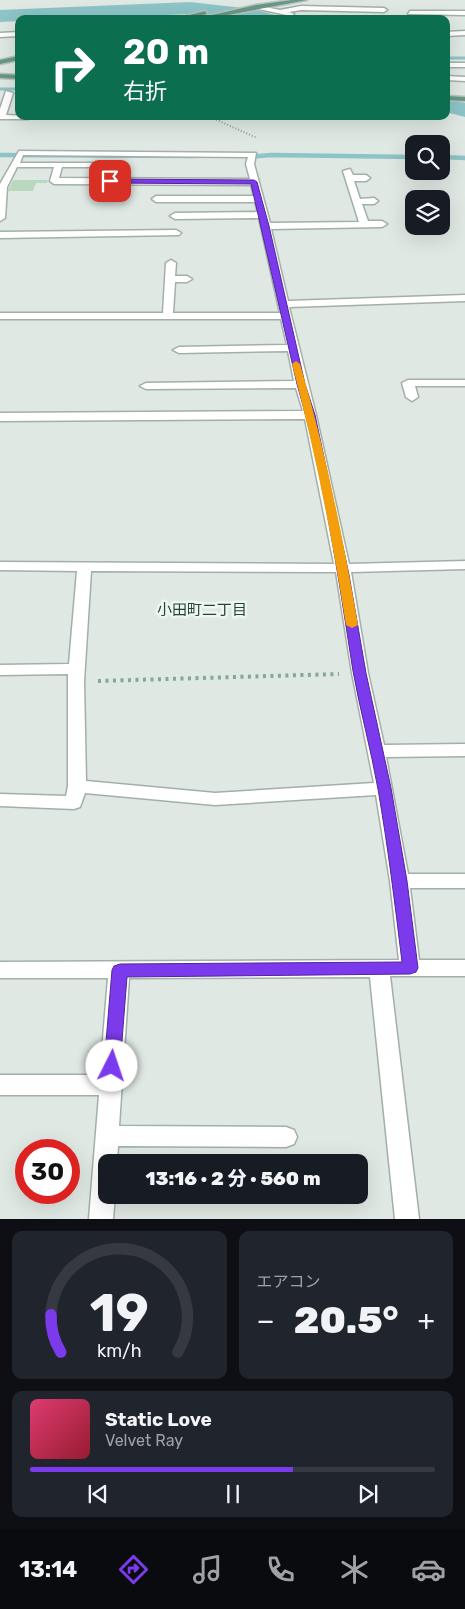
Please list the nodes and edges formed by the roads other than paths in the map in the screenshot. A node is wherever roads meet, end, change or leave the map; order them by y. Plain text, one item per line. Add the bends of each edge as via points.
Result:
1 (279, 0) edge
2 (304, 0) edge
3 (256, 7) junction
4 (384, 10) dead end
5 (282, 11) junction
6 (410, 12) dead end
7 (465, 13) edge
8 (196, 15) edge
9 (214, 15) edge
10 (293, 15) edge
11 (465, 33) edge
12 (15, 34) edge
13 (450, 34) edge
14 (0, 35) edge
15 (15, 54) edge
16 (0, 57) edge
17 (15, 59) edge
18 (0, 62) edge
19 (450, 65) edge
20 (465, 65) edge
21 (0, 76) edge
22 (15, 77) edge
23 (450, 78) edge
24 (465, 79) edge
25 (9, 93) dead end
26 (450, 98) edge
27 (465, 99) edge
28 (3, 102) edge
29 (0, 117) edge
30 (15, 117) edge
31 (14, 165) junction
32 (59, 165) junction
33 (105, 165) dead end
34 (366, 178) dead end
35 (254, 182) junction
36 (156, 199) dead end
37 (258, 199) junction
38 (374, 201) dead end
39 (357, 202) junction
40 (0, 214) edge
41 (175, 216) dead end
42 (264, 220) junction
43 (364, 224) junction
44 (382, 224) dead end
45 (176, 233) dead end
46 (0, 235) edge
47 (171, 264) dead end
48 (170, 279) junction
49 (187, 279) dead end
50 (465, 298) edge
51 (284, 310) junction
52 (0, 316) edge
53 (74, 316) junction
54 (168, 316) junction
55 (70, 330) dead end
56 (292, 348) junction
57 (178, 350) dead end
58 (465, 383) edge
59 (301, 384) junction
60 (146, 386) dead end
61 (412, 397) dead end
62 (310, 415) junction
63 (0, 417) edge
64 (0, 566) edge
65 (465, 566) edge
66 (84, 567) junction
67 (342, 568) junction
68 (0, 670) edge
69 (77, 675) junction
70 (465, 750) edge
71 (377, 751) junction
72 (77, 786) junction
73 (384, 788) junction
74 (0, 800) edge
75 (400, 881) junction
76 (465, 881) edge
77 (410, 968) junction
78 (465, 968) edge
79 (379, 969) junction
80 (0, 970) edge
81 (120, 970) junction
82 (0, 1085) edge
83 (111, 1085) junction
84 (107, 1136) junction
85 (286, 1137) dead end
86 (101, 1219) edge
87 (407, 1219) edge

1 - 8 main road
2 - 3 main road
3 - 5 street
3 - 9 main road
4 - 5 street via 300,8
5 - 10 street
6 - 7 street
11 - 13 street
12 - 14 street
15 - 16 main road
17 - 18 main road
19 - 20 street
21 - 22 main road
23 - 24 street
25 - 28 street
26 - 27 main road
28 - 29 street
29 - 30 street
31 - 32 street
31 - 35 street via 22,153 126,153 250,159
31 - 40 street via 2,187
32 - 33 street
32 - 35 street via 54,181 148,177
34 - 39 street via 348,175
35 - 37 street
36 - 37 street
37 - 42 street
38 - 39 street
39 - 43 street
41 - 42 street
42 - 43 street
42 - 51 street
43 - 44 street
45 - 46 street via 147,230
47 - 48 street
48 - 49 street
48 - 54 street
50 - 51 street via 324,301
51 - 54 street
51 - 56 street
52 - 53 street
53 - 54 street
53 - 55 street
56 - 57 street
56 - 59 street
58 - 61 street via 408,383
59 - 60 street via 193,380
59 - 62 street
62 - 63 street
62 - 67 street
64 - 66 street
65 - 67 street
66 - 67 street
66 - 69 street
67 - 71 street
68 - 69 street
69 - 72 street
70 - 71 street
71 - 73 street
72 - 73 street via 215,799
72 - 74 street via 74,803
73 - 75 street
75 - 76 street
75 - 77 street
77 - 78 street
77 - 79 street
79 - 81 street
79 - 87 street
80 - 81 street
81 - 83 street
82 - 83 street
83 - 84 street
84 - 85 street
84 - 86 street

